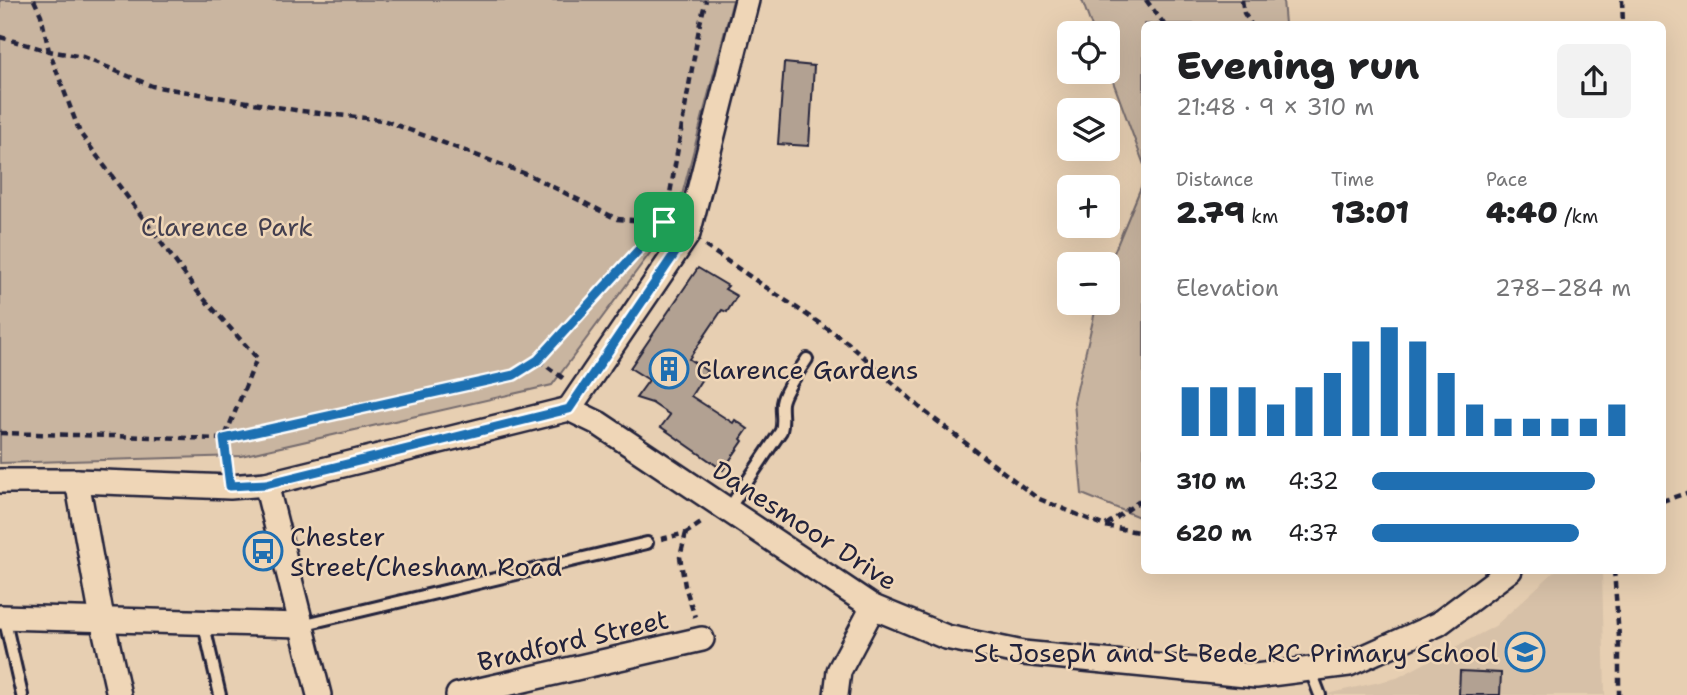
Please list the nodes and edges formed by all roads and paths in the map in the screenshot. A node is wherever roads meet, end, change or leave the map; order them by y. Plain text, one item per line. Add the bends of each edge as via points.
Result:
1 (34, 0) edge
2 (706, 0) edge
3 (747, 0) edge
4 (1146, 0) edge
5 (1242, 0) edge
6 (1622, 0) edge
7 (1162, 21) edge
8 (1249, 21) edge
9 (1623, 21) edge
10 (0, 37) edge
11 (49, 51) junction
12 (664, 222) junction
13 (688, 234) junction
14 (807, 359) dead end
15 (538, 360) junction
16 (576, 399) junction
17 (0, 433) edge
18 (224, 439) junction
19 (0, 481) edge
20 (77, 481) junction
21 (266, 484) junction
22 (230, 486) junction
23 (1687, 493) edge
24 (1141, 500) edge
25 (1666, 500) edge
26 (726, 508) junction
27 (1105, 526) junction
28 (1141, 532) edge
29 (686, 533) junction
30 (646, 543) joint
31 (1505, 574) edge
32 (1614, 574) edge
33 (873, 607) junction
34 (2, 617) edge
35 (102, 619) junction
36 (203, 621) junction
37 (301, 625) junction
38 (702, 639) joint
39 (1310, 669) junction
40 (22, 695) edge
41 (119, 695) edge
42 (220, 695) edge
43 (319, 695) edge
44 (458, 695) edge
45 (836, 695) edge
46 (1320, 695) edge
47 (1619, 695) edge

1 - 11 path
2 - 12 path
3 - 13 street
4 - 7 path
5 - 8 path
6 - 9 path
10 - 11 path
11 - 12 path via 83,57 152,86 383,120 531,176 617,219
11 - 18 path via 80,134 197,291 257,358
12 - 13 path
12 - 15 path
13 - 16 street
13 - 27 path via 847,342 924,411 1037,498
14 - 26 lane via 783,398 781,431
15 - 16 path
15 - 18 path via 514,375
16 - 21 street
16 - 26 street, Danesmoor Drive via 598,423
17 - 18 path
18 - 22 path
19 - 20 street
20 - 22 street
20 - 35 street
21 - 22 street
21 - 37 street
23 - 25 path
24 - 27 path
26 - 29 path
26 - 33 street, Danesmoor Drive
27 - 28 path
29 - 30 path
29 - 38 path via 680,557
30 - 37 lane
31 - 39 street, Danesmoor Drive via 1438,624 1349,664
32 - 47 path
33 - 39 street, Danesmoor Drive via 947,637 1023,653 1256,676
33 - 45 street via 839,671
34 - 35 street
34 - 40 lane
35 - 36 street
35 - 41 street
36 - 37 street
36 - 42 lane
37 - 43 street
38 - 44 street, Bradford Street
39 - 46 lane

